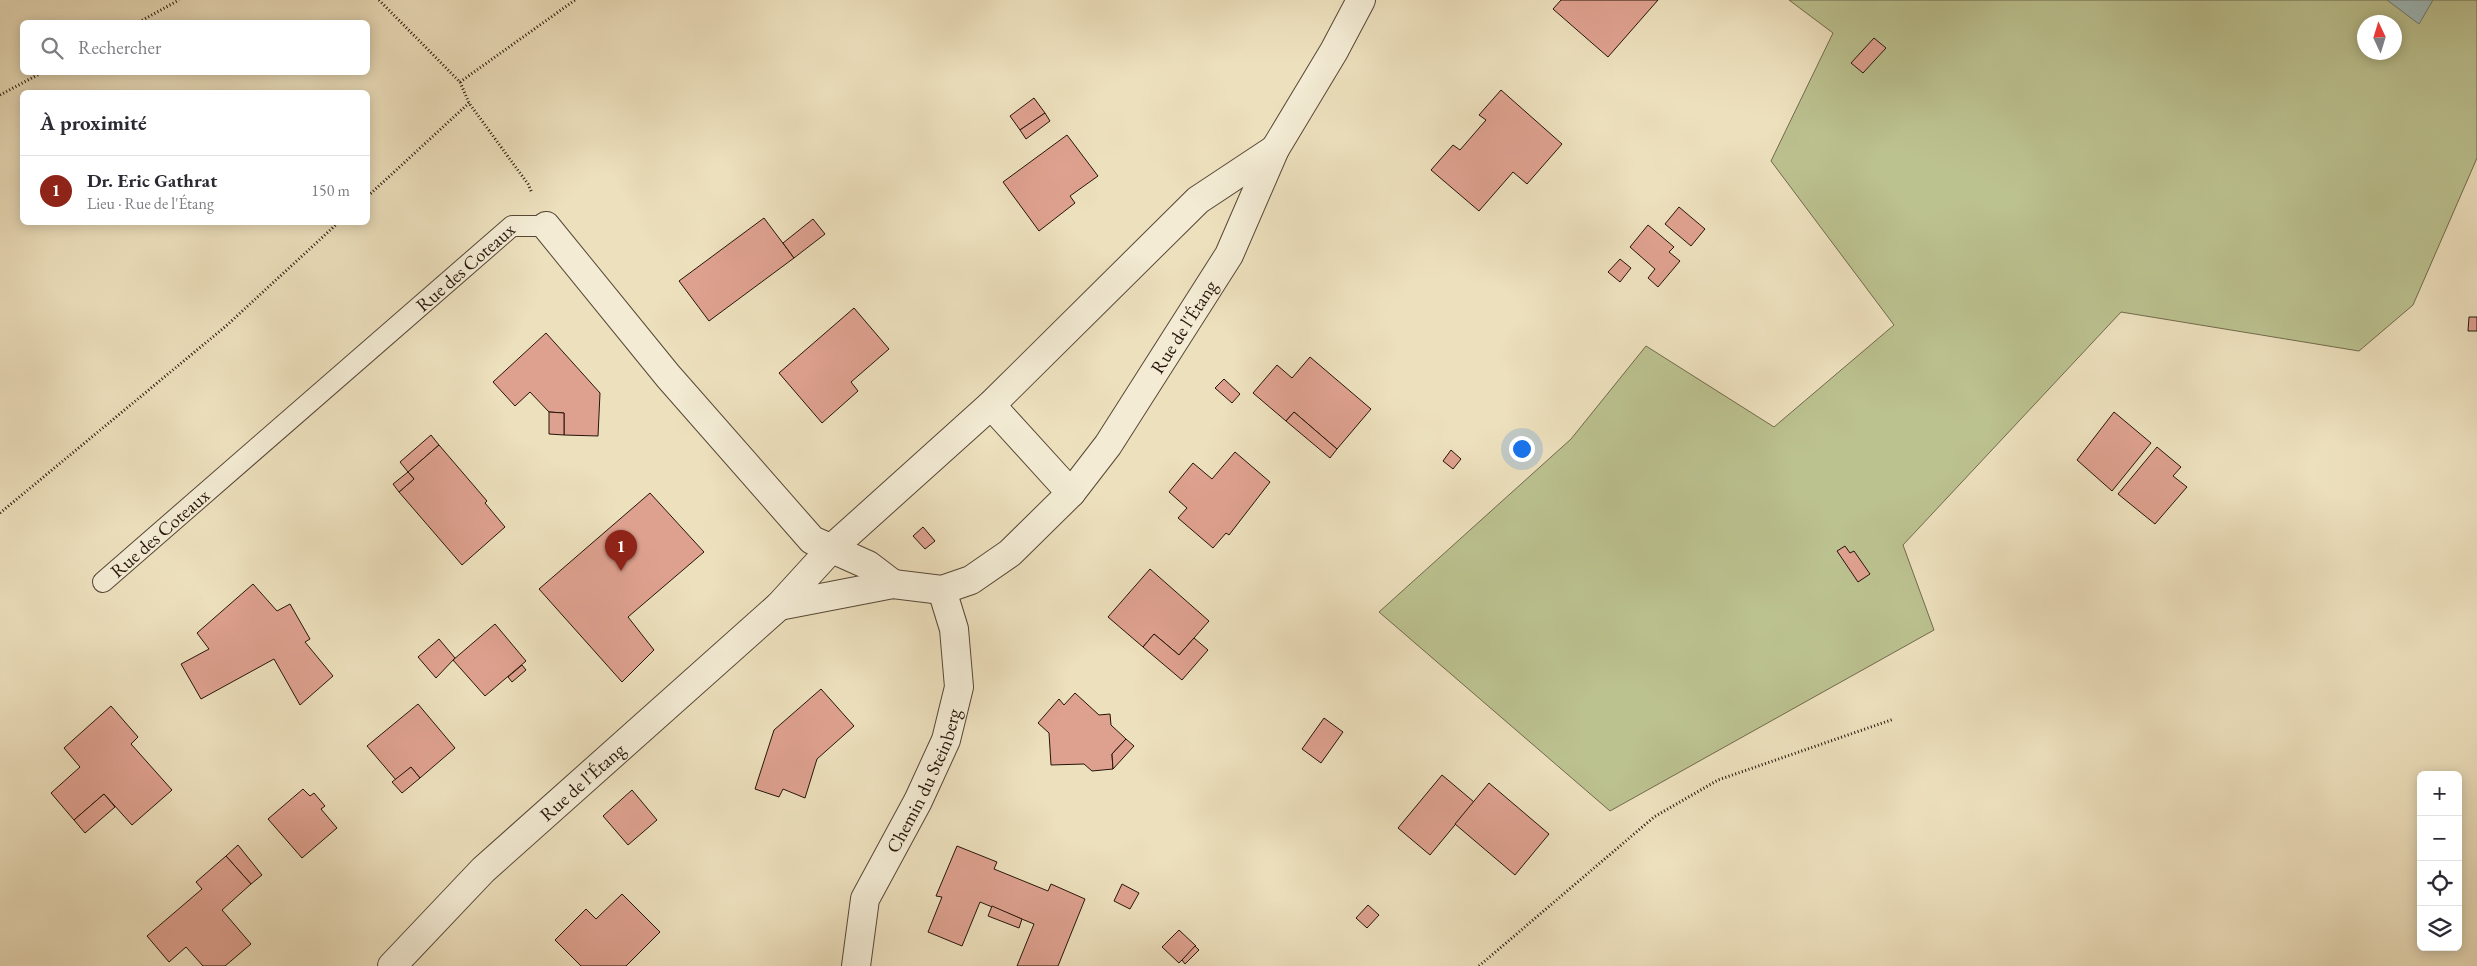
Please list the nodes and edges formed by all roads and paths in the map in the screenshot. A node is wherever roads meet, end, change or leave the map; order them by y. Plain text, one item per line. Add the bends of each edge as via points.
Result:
1 (179, 0) edge
2 (378, 0) edge
3 (574, 0) edge
4 (1361, 0) edge
5 (143, 20) edge
6 (38, 75) edge
7 (460, 82) junction
8 (0, 95) edge
9 (469, 103) junction
10 (1274, 149) junction
11 (370, 194) edge
12 (336, 225) edge
13 (546, 226) junction
14 (991, 405) junction
15 (1071, 493) junction
16 (0, 513) edge
17 (831, 549) junction
18 (103, 582) dead end
19 (893, 584) junction
20 (942, 590) junction
21 (779, 606) junction
22 (1894, 719) dead end
23 (392, 966) edge
24 (856, 966) edge
25 (1480, 966) edge

1 - 5 path
2 - 7 path
3 - 7 path
4 - 10 street, Rue de l'Étang
6 - 8 path
7 - 9 path
9 - 11 path
9 - 13 path via 528,184
10 - 14 street, Rue de l'Étang via 1198,200
10 - 15 street, Rue de l'Étang via 1230,255 1108,445
12 - 16 path via 226,326
13 - 17 street, Rue des Coteaux via 668,376 812,540
13 - 18 lane, Rue des Coteaux via 512,226
14 - 15 street
14 - 17 street, Rue de l'Étang
15 - 20 street, Rue de l'Étang via 1010,553 971,580
17 - 19 street, Rue des Coteaux via 868,565
17 - 21 street, Rue de l'Étang
19 - 20 street, Rue de l'Étang
19 - 21 street, Rue de l'Étang
20 - 24 street, Chemin du Steinberg via 954,629 959,687 946,740 918,801 865,899
21 - 23 street, Rue de l'Étang via 483,870
22 - 25 path via 1718,780 1654,817

